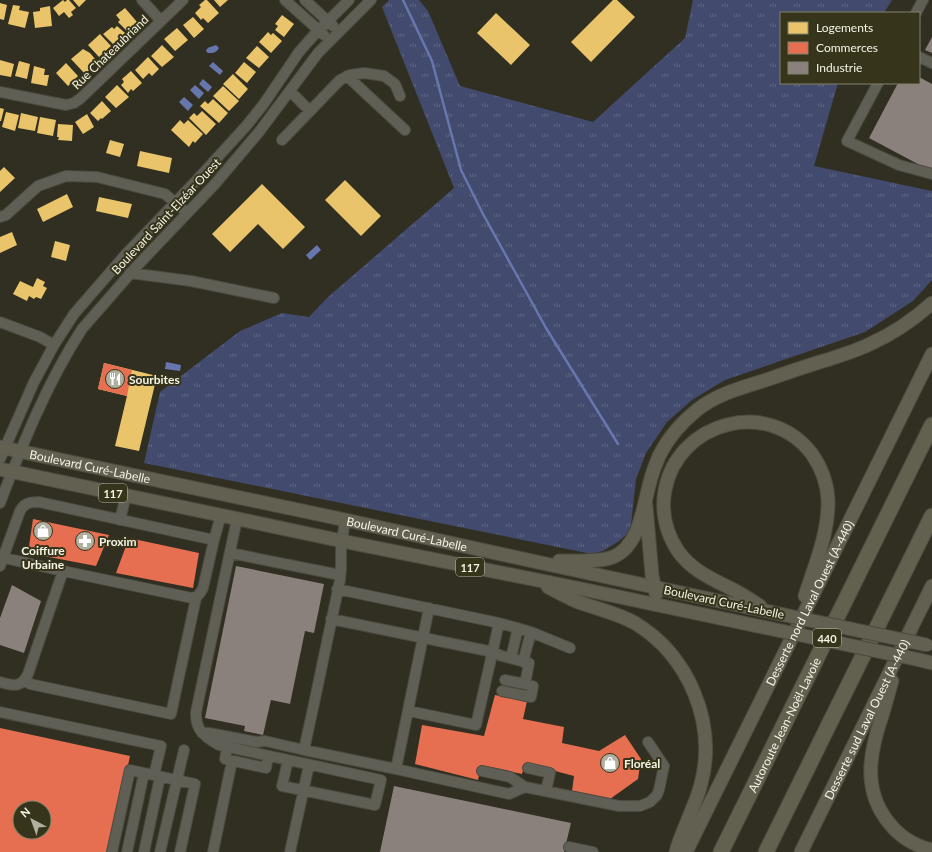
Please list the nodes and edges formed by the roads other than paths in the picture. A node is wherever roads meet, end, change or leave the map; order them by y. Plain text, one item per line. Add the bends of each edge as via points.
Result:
1 (142, 0) edge
2 (183, 0) edge
3 (285, 0) edge
4 (306, 0) edge
5 (349, 0) edge
6 (371, 0) edge
7 (923, 0) edge
8 (917, 12) edge
9 (161, 21) junction
10 (328, 21) junction
11 (319, 30) junction
12 (339, 31) junction
13 (329, 40) junction
14 (920, 57) edge
15 (932, 63) edge
16 (347, 76) junction
17 (877, 84) edge
18 (290, 91) junction
19 (0, 92) edge
20 (400, 96) dead end
21 (310, 111) junction
22 (405, 130) dead end
23 (282, 140) dead end
24 (932, 174) edge
25 (176, 202) junction
26 (187, 213) junction
27 (0, 217) edge
28 (130, 273) junction
29 (274, 298) dead end
30 (932, 303) edge
31 (0, 322) edge
32 (54, 345) junction
33 (932, 354) edge
34 (932, 425) edge
35 (2, 451) edge
36 (20, 451) junction
37 (6, 471) edge
38 (126, 495) junction
39 (0, 502) edge
40 (646, 502) junction
41 (221, 515) junction
42 (932, 516) edge
43 (237, 519) junction
44 (120, 520) junction
45 (345, 520) junction
46 (214, 540) junction
47 (342, 541) junction
48 (230, 553) junction
49 (1, 560) edge
50 (537, 562) junction
51 (63, 571) junction
52 (340, 575) junction
53 (532, 579) junction
54 (932, 586) edge
55 (654, 587) junction
56 (337, 589) junction
57 (196, 598) junction
58 (658, 605) junction
59 (430, 608) junction
60 (774, 612) junction
61 (331, 619) junction
62 (499, 623) junction
63 (518, 628) junction
64 (531, 632) junction
65 (792, 636) junction
66 (424, 638) junction
67 (929, 645) edge
68 (570, 648) dead end
69 (901, 648) junction
70 (493, 652) junction
71 (511, 658) junction
72 (523, 662) junction
73 (928, 662) edge
74 (505, 680) dead end
75 (24, 681) junction
76 (0, 682) edge
77 (525, 684) junction
78 (502, 691) dead end
79 (409, 710) junction
80 (0, 712) edge
81 (202, 733) junction
82 (648, 742) dead end
83 (227, 747) junction
84 (184, 750) dead end
85 (304, 750) junction
86 (268, 756) junction
87 (288, 760) junction
88 (232, 761) junction
89 (309, 765) junction
90 (528, 768) dead end
91 (396, 769) junction
92 (482, 771) dead end
93 (153, 775) junction
94 (177, 780) junction
95 (525, 787) junction
96 (304, 791) junction
97 (546, 791) junction
98 (569, 847) dead end
99 (932, 850) edge
100 (112, 852) edge
101 (127, 852) edge
102 (144, 852) edge
103 (160, 852) edge
104 (180, 852) edge
105 (213, 852) edge
106 (290, 852) edge
107 (593, 852) edge
108 (676, 852) edge
109 (686, 852) edge
110 (721, 852) edge
111 (766, 852) edge
112 (801, 852) edge

1 - 9 street
2 - 9 street, Rue Chateaubriand
3 - 11 street
4 - 10 street
5 - 10 street, Boulevard Saint-Elzéar Ouest
6 - 12 street, Boulevard Saint-Elzéar Ouest
7 - 8 street
9 - 19 street, Rue Chateaubriand via 74,104 58,104
10 - 11 street, Boulevard Saint-Elzéar Ouest
10 - 12 street
11 - 13 street
11 - 25 street, Boulevard Saint-Elzéar Ouest via 293,60 252,119
12 - 13 street, Boulevard Saint-Elzéar Ouest
13 - 18 street, Boulevard Saint-Elzéar Ouest
14 - 15 street
16 - 20 street via 364,73 384,76 395,84
16 - 21 street
16 - 22 street
17 - 24 street via 847,141 899,165
18 - 21 street
18 - 26 street, Boulevard Saint-Elzéar Ouest via 259,132
21 - 23 street
25 - 26 street
25 - 27 street via 165,194 96,177 66,176 38,186 6,215
25 - 32 street, Boulevard Saint-Elzéar Ouest via 102,281 74,314
26 - 28 street, Boulevard Saint-Elzéar Ouest
28 - 29 street via 191,281
28 - 36 street, Boulevard Saint-Elzéar Ouest via 75,340
30 - 40 main road via 906,324 871,344 733,391 704,405 680,426 662,450 650,481
31 - 32 street
32 - 35 street, Boulevard Saint-Elzéar Ouest
33 - 65 main road, Desserte nord Laval Ouest (A-440)
34 - 110 highway, Autoroute Jean-Noël-Lavoie / 440
35 - 36 main road, Boulevard Curé-Labelle / 117
36 - 37 street, Boulevard Saint-Elzéar Ouest
36 - 45 main road, Boulevard Curé-Labelle / 117
37 - 38 main road, Boulevard Curé-Labelle / 117
37 - 39 street, Boulevard Saint-Elzéar Ouest
38 - 41 main road, Boulevard Curé-Labelle / 117
38 - 44 street
40 - 50 main road via 636,533 624,551 615,557 600,561
40 - 55 main road
41 - 43 main road, Boulevard Curé-Labelle / 117
41 - 46 street
42 - 111 highway
43 - 47 main road, Boulevard Curé-Labelle / 117
43 - 48 street
44 - 46 street
44 - 49 street via 39,502 27,503 20,511
45 - 47 street
45 - 50 main road, Boulevard Curé-Labelle / 117
46 - 57 street via 203,588
47 - 52 street
47 - 53 main road, Boulevard Curé-Labelle / 117
48 - 52 street
48 - 81 street via 196,712 197,725
49 - 51 street
50 - 55 main road, Boulevard Curé-Labelle / 117
51 - 57 street
51 - 75 street
52 - 56 street
53 - 58 main road, Boulevard Curé-Labelle / 117
53 - 108 main road via 578,602 612,612 635,623 667,650 687,678 701,714 706,754 701,785
54 - 69 main road, Desserte sud Laval Ouest (A-440)
55 - 58 main road
55 - 60 main road, Boulevard Curé-Labelle / 117
56 - 59 street
56 - 61 street
57 - 75 street via 172,714
58 - 73 main road, Boulevard Curé-Labelle / 117, bridge
59 - 62 street
59 - 66 street
60 - 65 main road via 691,565 674,543 666,522 664,497 668,478 676,461 699,437 729,424 743,422 767,425 793,436 815,459 826,482 828,505 824,536
60 - 67 main road, Boulevard Curé-Labelle / 117, bridge
61 - 66 street
61 - 85 street
62 - 63 street
62 - 70 street
63 - 64 street
63 - 71 street
64 - 68 street
64 - 72 street
65 - 109 main road, Desserte nord Laval Ouest (A-440)
66 - 70 street
66 - 79 street
69 - 99 main road via 873,746 871,781 879,807 891,825 914,844
69 - 112 main road, Desserte sud Laval Ouest (A-440)
70 - 71 street
70 - 79 street via 476,725
71 - 72 street
72 - 77 street via 530,663
74 - 77 street
75 - 76 street via 14,685
77 - 78 street via 533,686 531,698
79 - 91 street
80 - 93 street via 161,746
81 - 83 street via 213,742
81 - 85 street via 265,741
82 - 97 street via 664,766 657,795 646,804 619,806
83 - 86 street
83 - 88 street via 225,760
84 - 94 street
85 - 91 street
86 - 87 street
86 - 88 street via 266,768
87 - 89 street
87 - 96 street via 282,786
88 - 105 street
89 - 96 street
89 - 96 street via 381,780 375,805
90 - 97 street via 550,773
91 - 95 street via 510,794
92 - 95 street via 510,777
93 - 94 street
93 - 100 street via 130,770
93 - 101 street
93 - 102 street
94 - 103 street
94 - 104 street via 195,784
95 - 97 street
96 - 106 street
98 - 107 street

